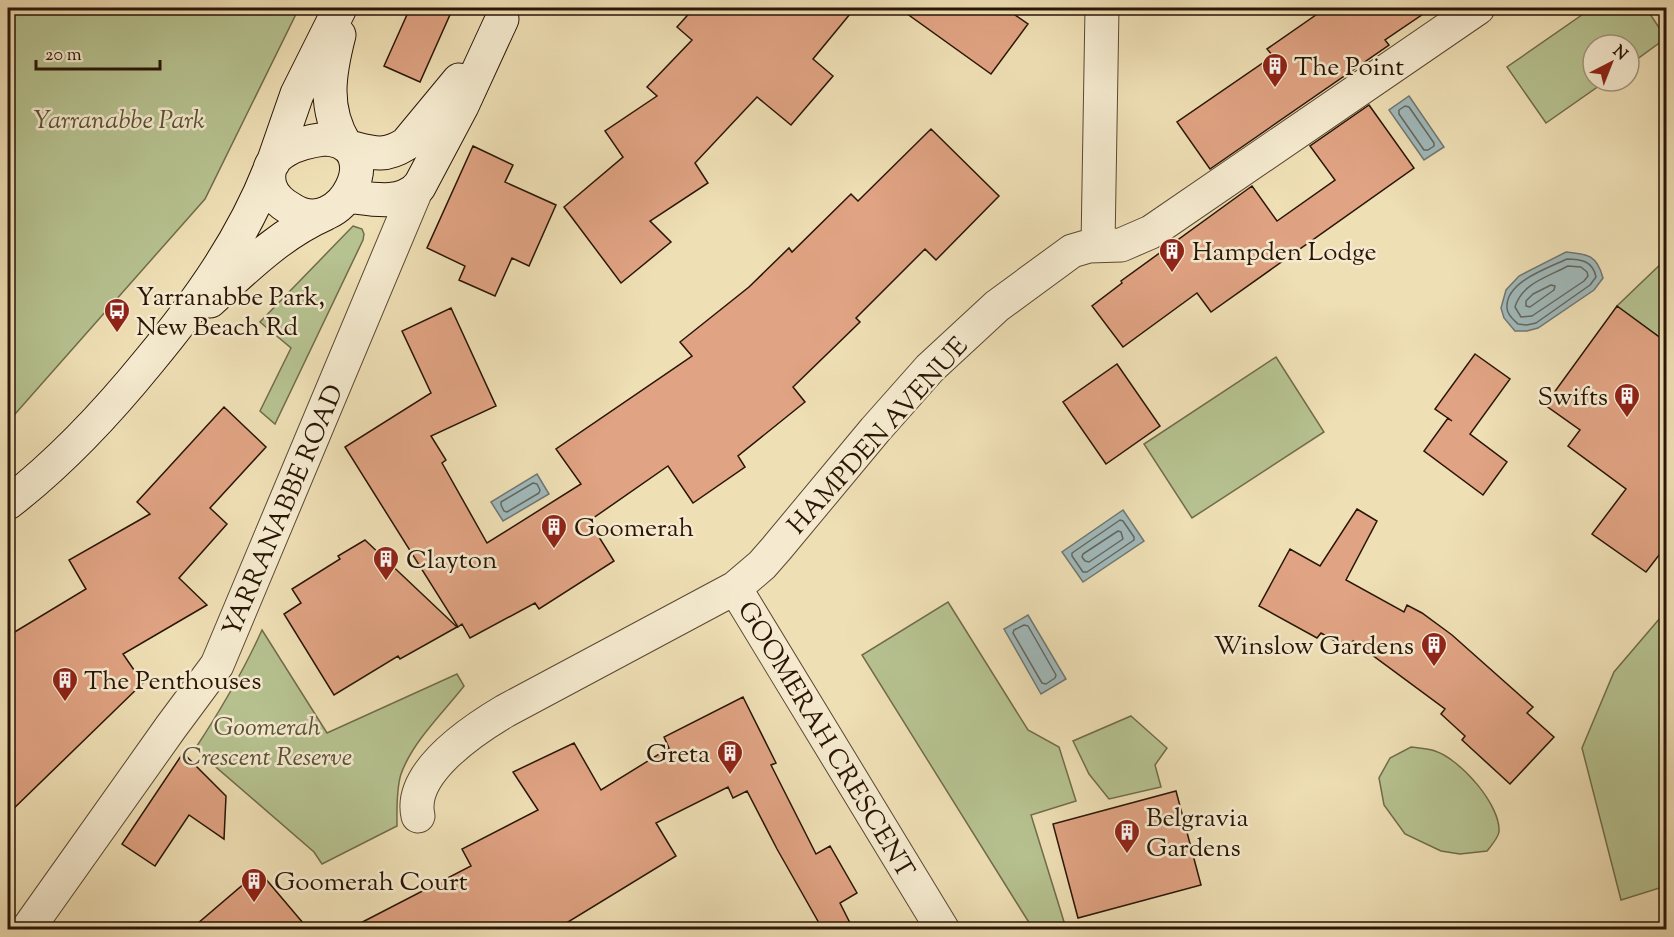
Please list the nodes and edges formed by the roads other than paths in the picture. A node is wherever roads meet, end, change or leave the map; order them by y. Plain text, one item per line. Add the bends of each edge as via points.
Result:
1 (340, 8) edge
2 (347, 8) edge
3 (1102, 8) edge
4 (1478, 8) edge
5 (506, 13) edge
6 (347, 146) junction
7 (381, 154) junction
8 (272, 166) junction
9 (417, 188) junction
10 (336, 205) junction
11 (1098, 245) junction
12 (165, 342) junction
13 (8, 504) edge
14 (735, 588) junction
15 (418, 816) dead end
16 (27, 930) edge
17 (943, 930) edge

1 - 8 street via 297,94
2 - 6 street via 329,89 334,124
3 - 11 street
4 - 11 street, HAMPDEN AVENUE via 1151,232 1121,245
5 - 7 street, YARRANABBE ROAD via 449,94 406,144
5 - 9 street, YARRANABBE ROAD
6 - 7 street
6 - 8 street via 335,139 304,143 287,149
6 - 10 street via 354,154 357,171 352,188
7 - 9 street via 400,164
8 - 10 street via 271,189 297,214 307,216
8 - 12 street via 255,206 213,278
9 - 10 street via 400,199
9 - 16 street, YARRANABBE ROAD via 217,665
10 - 12 street via 273,245
11 - 14 street, HAMPDEN AVENUE via 1082,247 1054,263 958,341 875,430 762,565
12 - 13 street via 69,451
14 - 15 street, GOOMERAH CRESCENT via 505,711 469,735 426,778 417,797
14 - 17 street, GOOMERAH CRESCENT

